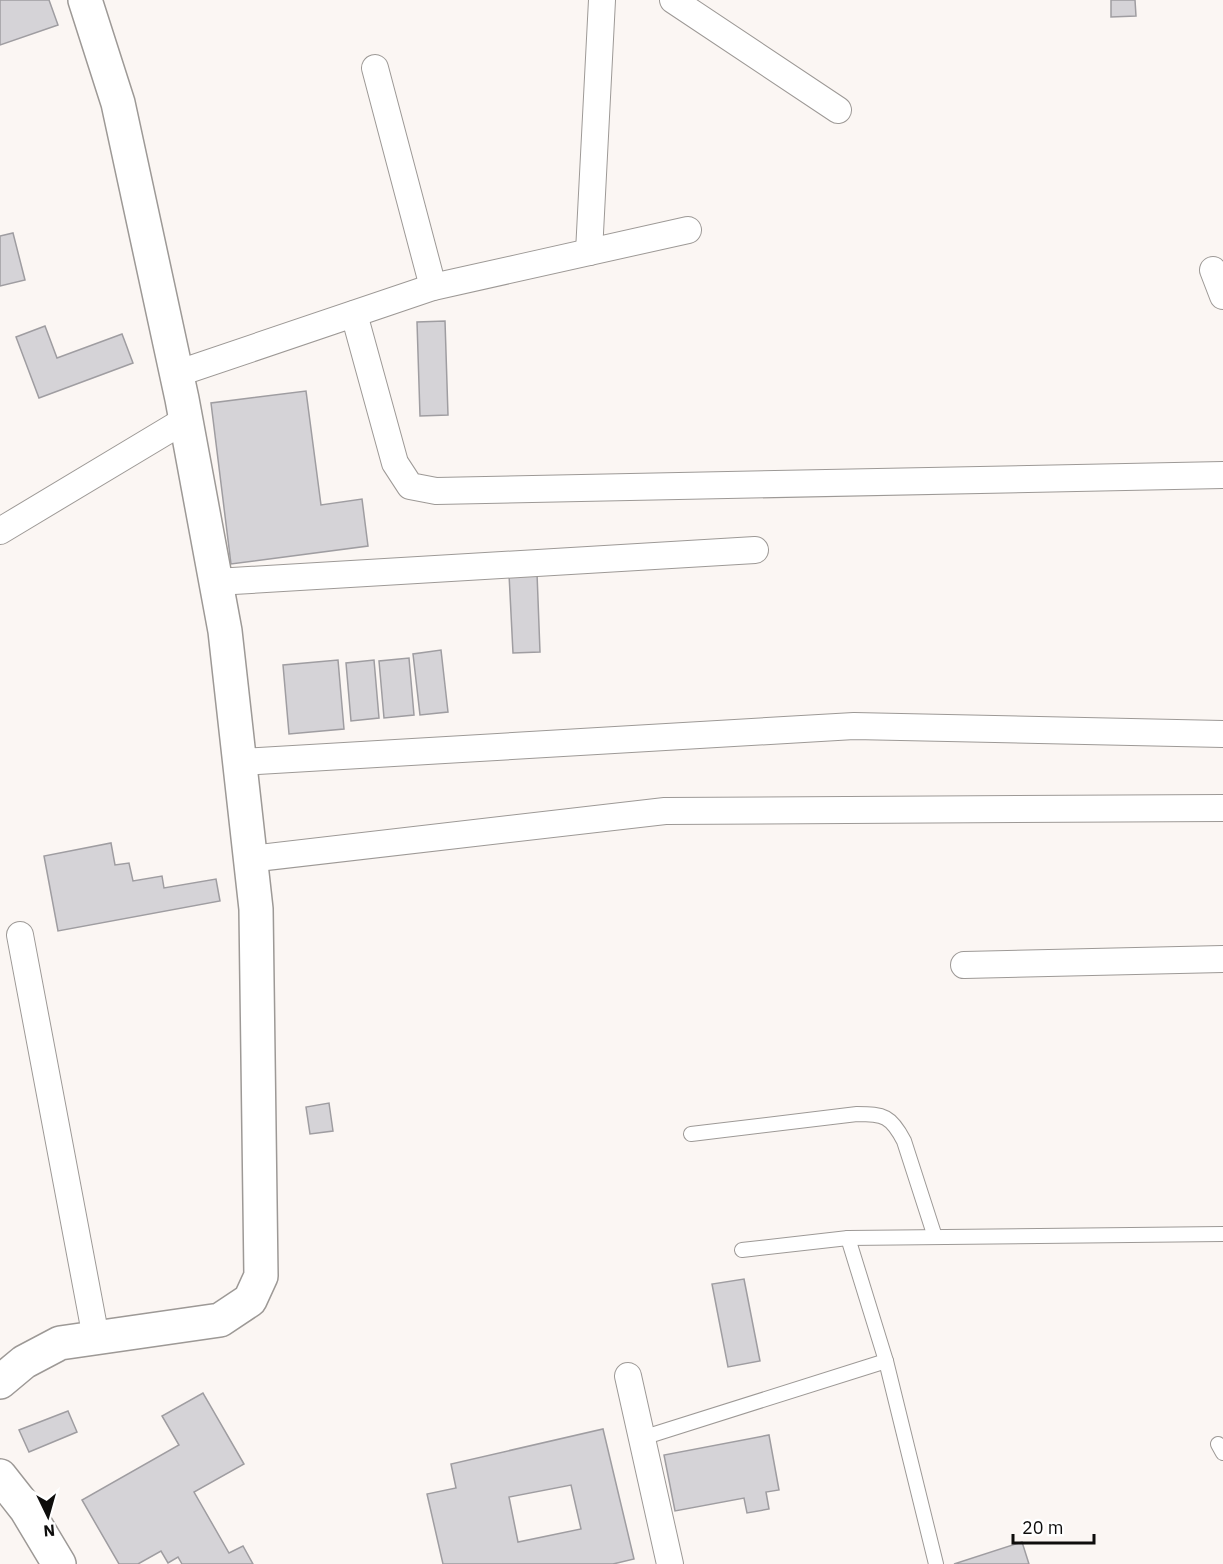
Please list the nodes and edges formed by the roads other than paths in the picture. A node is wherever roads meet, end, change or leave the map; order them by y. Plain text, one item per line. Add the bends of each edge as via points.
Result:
1 (85, 0) edge
2 (602, 0) edge
3 (673, 0) edge
4 (375, 68) dead end
5 (838, 110) dead end
6 (688, 230) dead end
7 (589, 252) junction
8 (1213, 270) dead end
9 (433, 287) junction
10 (1223, 297) edge
11 (354, 314) junction
12 (176, 374) junction
13 (185, 420) junction
14 (1223, 475) edge
15 (0, 531) edge
16 (755, 550) dead end
17 (216, 582) junction
18 (1223, 734) edge
19 (240, 762) junction
20 (1223, 808) edge
21 (250, 859) junction
22 (20, 935) dead end
23 (1223, 958) edge
24 (964, 965) dead end
25 (691, 1134) dead end
26 (1223, 1234) edge
27 (935, 1237) junction
28 (848, 1238) junction
29 (742, 1250) dead end
30 (96, 1338) junction
31 (886, 1361) junction
32 (628, 1376) dead end
33 (0, 1382) edge
34 (642, 1438) junction
35 (0, 1476) edge
36 (58, 1564) edge
37 (670, 1564) edge
38 (936, 1564) edge

1 - 12 street via 118,103
2 - 7 street
3 - 5 street
4 - 9 street
6 - 7 street
7 - 9 street
8 - 10 street
9 - 11 street
11 - 12 street
11 - 14 street via 395,463 410,486 436,491
12 - 13 street
13 - 15 street
13 - 17 street
16 - 17 street
17 - 19 street
18 - 19 street via 854,726
19 - 21 street
20 - 21 street via 665,811
21 - 30 street via 256,909 261,1276 250,1300 220,1320
22 - 30 street
23 - 24 street
25 - 27 lane via 857,1114 887,1117 904,1141
26 - 27 lane
27 - 28 lane
28 - 29 lane
28 - 31 lane
30 - 33 street via 60,1342 24,1362
31 - 34 lane
31 - 38 lane
32 - 34 street
34 - 37 street
35 - 36 street via 26,1509

